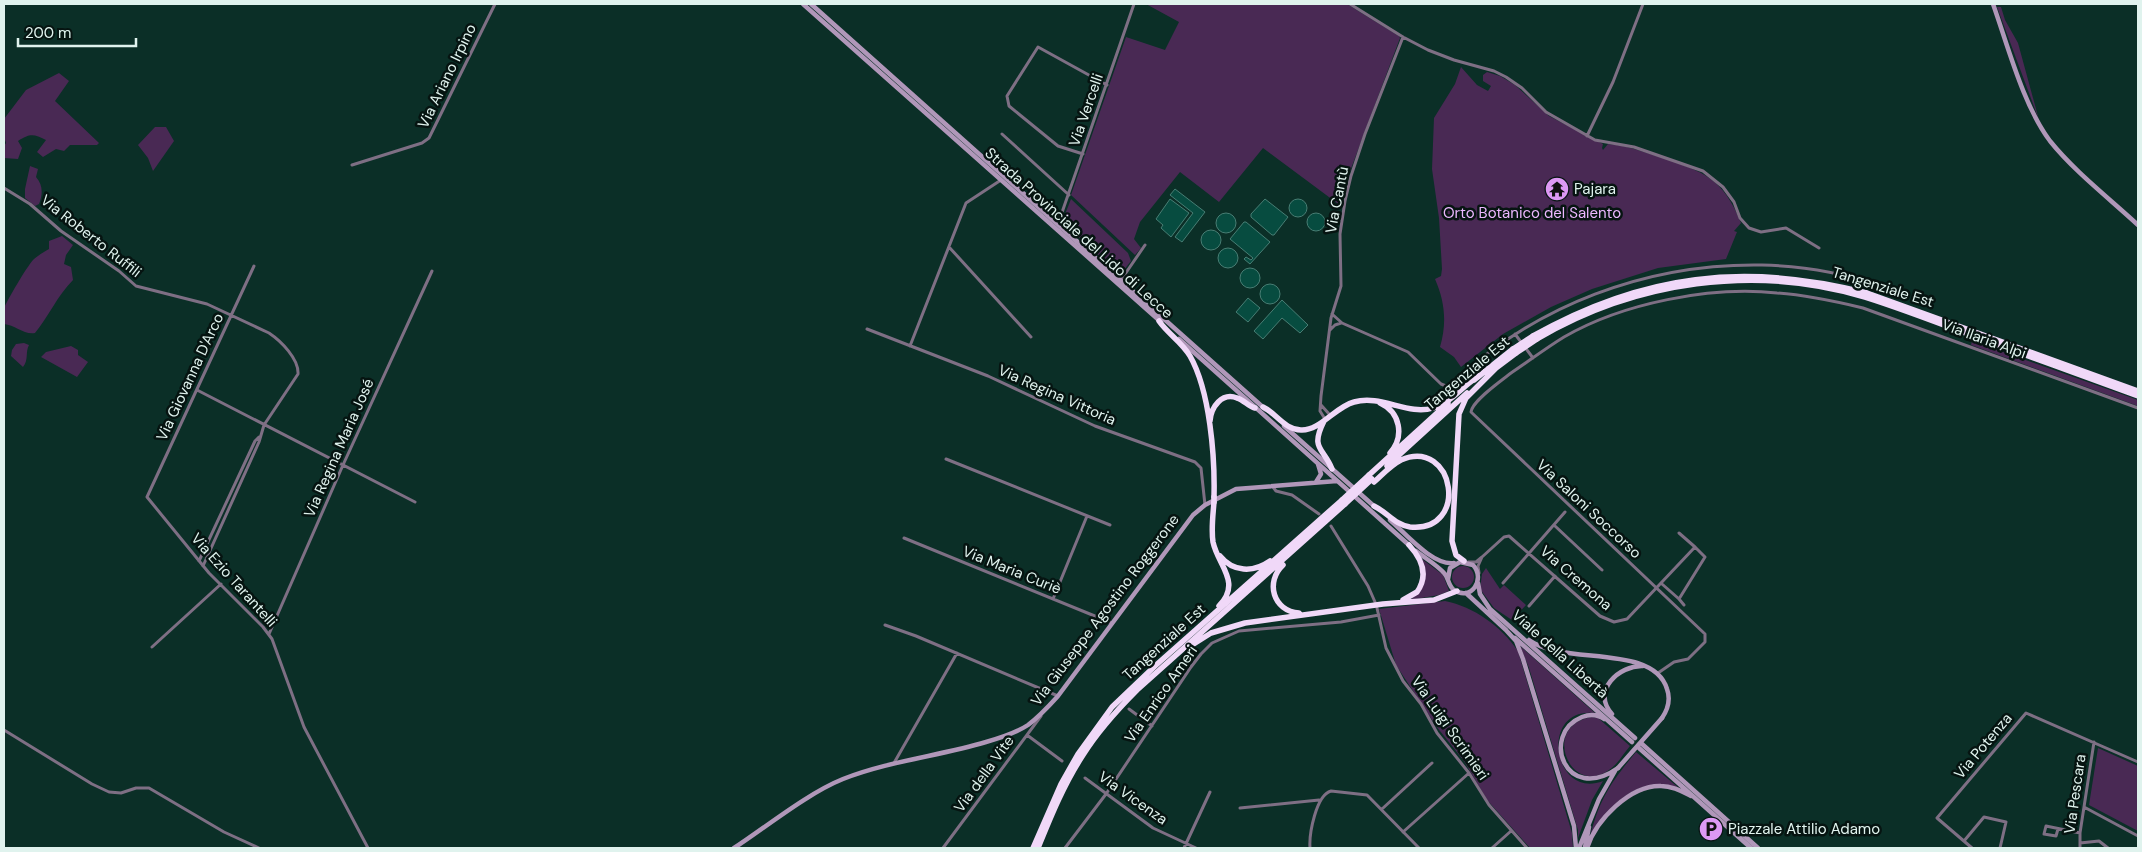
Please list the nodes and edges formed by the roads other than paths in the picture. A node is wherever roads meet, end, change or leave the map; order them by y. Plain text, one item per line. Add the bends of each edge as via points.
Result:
1 (495, 4) edge
2 (804, 4) edge
3 (811, 4) edge
4 (1134, 4) edge
5 (1350, 4) edge
6 (1643, 4) edge
7 (1993, 4) edge
8 (1403, 37) junction
9 (1107, 85) junction
10 (1002, 134) dead end
11 (1587, 136) junction
12 (1082, 154) junction
13 (352, 165) dead end
14 (1002, 180) junction
15 (4, 188) edge
16 (1068, 195) junction
17 (1058, 224) junction
18 (2138, 225) edge
19 (1145, 245) dead end
20 (949, 247) junction
21 (1819, 248) dead end
22 (254, 266) dead end
23 (432, 271) dead end
24 (1121, 280) junction
25 (1873, 285) dead end
26 (1332, 314) junction
27 (231, 315) junction
28 (1159, 321) junction
29 (1342, 323) junction
30 (867, 329) dead end
31 (1330, 331) junction
32 (1515, 334) junction
33 (1031, 337) dead end
34 (1535, 338) junction
35 (910, 346) junction
36 (1515, 351) junction
37 (1533, 358) junction
38 (1498, 366) junction
39 (1476, 378) junction
40 (196, 390) junction
41 (2138, 390) edge
42 (2138, 396) edge
43 (1366, 400) junction
44 (1321, 404) junction
45 (1263, 407) junction
46 (1256, 408) junction
47 (2138, 408) edge
48 (1330, 414) junction
49 (1325, 419) junction
50 (264, 425) junction
51 (1210, 430) junction
52 (259, 436) junction
53 (946, 459) dead end
54 (1318, 463) junction
55 (343, 465) junction
56 (1332, 468) junction
57 (1371, 478) junction
58 (1339, 479) junction
59 (1316, 482) junction
60 (1273, 487) junction
61 (1350, 496) junction
62 (147, 497) joint
63 (415, 502) dead end
64 (1205, 505) junction
65 (1374, 506) junction
66 (1565, 512) dead end
67 (1319, 514) dead end
68 (1087, 516) junction
69 (1110, 526) dead end
70 (1331, 526) dead end
71 (1555, 526) junction
72 (1679, 533) dead end
73 (904, 538) dead end
74 (1301, 541) junction
75 (1410, 546) junction
76 (1695, 547) junction
77 (1215, 549) junction
78 (1530, 554) junction
79 (1482, 558) junction
80 (199, 561) junction
81 (1463, 562) junction
82 (203, 566) junction
83 (1602, 570) dead end
84 (1478, 574) junction
85 (1555, 576) junction
86 (1448, 579) junction
87 (1478, 582) junction
88 (1503, 583) dead end
89 (221, 584) junction
90 (1662, 584) junction
91 (1657, 589) junction
92 (1457, 591) junction
93 (1466, 592) junction
94 (1053, 599) junction
95 (1679, 600) junction
96 (1375, 602) dead end
97 (1383, 604) junction
98 (1684, 605) dead end
99 (1529, 606) dead end
100 (1377, 608) dead end
101 (1314, 613) junction
102 (1379, 615) junction
103 (1498, 616) junction
104 (1112, 623) junction
105 (884, 625) dead end
106 (1199, 628) junction
107 (1505, 629) junction
108 (269, 634) junction
109 (152, 647) dead end
110 (957, 653) junction
111 (1168, 662) junction
112 (1650, 668) junction
113 (1658, 673) junction
114 (1058, 696) junction
115 (1129, 709) dead end
116 (1043, 713) junction
117 (1152, 726) junction
118 (4, 730) edge
119 (1027, 735) junction
120 (1634, 740) junction
121 (2094, 742) junction
122 (1062, 761) dead end
123 (2138, 762) edge
124 (1432, 763) dead end
125 (894, 764) junction
126 (1618, 768) junction
127 (1469, 773) junction
128 (1085, 778) dead end
129 (1210, 792) dead end
130 (1106, 794) junction
131 (1319, 800) junction
132 (1699, 801) junction
133 (2084, 807) junction
134 (1240, 808) dead end
135 (1382, 809) junction
136 (1592, 817) junction
137 (2058, 828) junction
138 (1511, 831) junction
139 (1403, 832) junction
140 (2080, 834) junction
141 (2138, 836) edge
142 (1964, 841) junction
143 (2080, 843) junction
144 (1186, 844) junction
145 (259, 848) edge
146 (368, 848) edge
147 (734, 848) edge
148 (943, 848) edge
149 (1033, 848) edge
150 (1038, 848) edge
151 (1065, 848) edge
152 (1184, 848) edge
153 (1196, 848) edge
154 (1310, 848) edge
155 (1419, 848) edge
156 (1492, 848) edge
157 (1527, 848) edge
158 (1578, 848) edge
159 (1586, 848) edge
160 (1751, 848) edge
161 (1758, 848) edge
162 (1972, 848) edge
163 (2000, 848) edge
164 (2080, 848) edge
165 (2108, 848) edge

1 - 13 street, Via Ariano Irpino via 429,138
2 - 14 main road, Strada Provinciale del Lido di Lecce
3 - 17 main road, Strada Provinciale del Lido di Lecce
4 - 9 street, Via Vercelli
5 - 8 street
6 - 11 street via 1614,82
7 - 18 main road via 2024,90 2050,140 2066,159
8 - 11 street via 1454,60 1506,77 1546,112
8 - 26 street, Via Cantù via 1351,176 1340,234 1340,291
9 - 12 street, Via Vercelli
9 - 12 street via 1038,47 1007,96 1009,106 1058,146
10 - 16 street
11 - 21 street via 1634,147 1703,172 1726,191 1740,218 1750,228 1761,232 1786,228
12 - 16 street, Via Vercelli
14 - 20 street via 966,204
14 - 28 main road, Strada Provinciale del Lido di Lecce
15 - 27 street, Via Roberto Ruffili via 30,204 136,286 207,304
16 - 17 street, Via Vercelli
17 - 24 main road, Strada Provinciale del Lido di Lecce
19 - 24 street
20 - 33 street
20 - 35 street
22 - 27 street, Via Giovanna D'Arco
23 - 55 street, Via Regina Maria José
24 - 45 main road, Strada Provinciale del Lido di Lecce
25 - 32 street via 1840,274 1783,266 1690,268 1632,281 1591,295
26 - 29 street
26 - 31 street, Via Cantù
27 - 40 street, Via Giovanna D'Arco
27 - 50 street, Via Roberto Ruffili via 278,339 297,363 298,374
28 - 46 main road, Strada Provinciale del Lido di Lecce
28 - 51 highway via 1183,347 1194,365
29 - 31 street
29 - 32 street via 1408,352 1446,386
30 - 35 street, Via Regina Vittoria
31 - 44 street, Via Cantù
32 - 37 street
34 - 36 highway, Tangenziale Est, bridge
34 - 41 highway, Tangenziale Est via 1602,302 1658,285 1720,276 1797,278 1867,292
34 - 42 highway, Tangenziale Est via 1603,307 1661,290 1719,281 1793,282 1864,297
35 - 64 street, Via Regina Vittoria via 988,376 1096,426 1195,462 1201,468
36 - 38 highway, Tangenziale Est
36 - 39 highway, Tangenziale Est
37 - 47 street, Via Ilaria Alpi via 1565,337 1630,310 1727,292 1775,292 1822,298 1863,308
37 - 91 street, Via Saloni Soccorso via 1473,405 1471,412
38 - 57 highway, Tangenziale Est
38 - 81 highway via 1466,398 1459,414 1452,541 1457,558
39 - 43 highway via 1440,405 1427,410
39 - 57 highway, Tangenziale Est
40 - 50 street
40 - 62 street, Via Giovanna D'Arco
43 - 48 highway via 1346,405
43 - 57 highway via 1381,403 1392,410 1399,431 1394,449
44 - 48 street
44 - 49 street, Via Cantù via 1320,411
45 - 49 highway via 1296,430 1314,428
45 - 56 main road, Strada Provinciale del Lido di Lecce
46 - 51 highway via 1235,397 1225,397 1211,411
46 - 54 main road, Strada Provinciale del Lido di Lecce
48 - 49 highway
49 - 56 highway via 1318,440
50 - 52 street
50 - 55 street
51 - 77 highway via 1214,462 1212,538
52 - 80 street
52 - 82 street
53 - 68 street
54 - 58 main road, Strada Provinciale del Lido di Lecce
54 - 59 main road via 1320,474
55 - 63 street
55 - 108 street, Via Regina Maria José
56 - 58 main road, Strada Provinciale del Lido di Lecce
57 - 61 highway, bridge
57 - 61 highway, bridge
57 - 65 highway via 1399,461 1420,457 1438,466 1447,479 1450,494 1442,514 1431,523 1417,527 1401,524
58 - 59 main road, Via Giuseppe Agostino Roggerone
58 - 65 main road
58 - 75 main road
59 - 60 main road, Via Giuseppe Agostino Roggerone
60 - 64 main road, Via Giuseppe Agostino Roggerone via 1236,489
60 - 67 street via 1276,491 1292,495
61 - 74 highway, Tangenziale Est, bridge
62 - 80 street, Via Ezio Tarantelli
64 - 104 main road, Via Giuseppe Agostino Roggerone via 1193,515
65 - 81 main road via 1431,556 1445,563
66 - 71 street
68 - 69 street
68 - 94 street
70 - 96 street
71 - 78 street
71 - 83 street
72 - 76 street
73 - 94 street, Via Maria Curiè
74 - 77 highway via 1266,564 1248,569 1228,564
74 - 101 highway via 1278,571 1273,589 1279,604 1287,610
74 - 106 highway, Tangenziale Est
74 - 111 highway, Tangenziale Est
75 - 86 main road
75 - 97 highway via 1423,568 1420,587 1407,598
76 - 90 street, Via Cremona
76 - 95 street via 1705,557
77 - 106 highway via 1227,575 1228,590 1224,600
78 - 79 street, Via Cremona via 1507,536
78 - 85 street, Via Cremona
78 - 88 street
79 - 81 street, Via Cremona via 1476,562
79 - 84 street
80 - 82 street, Via Ezio Tarantelli
81 - 84 main road via 1475,567
81 - 86 main road via 1450,568
82 - 89 street, Via Ezio Tarantelli
84 - 87 main road, Viale della Libertà
85 - 91 street, Via Cremona via 1600,616 1614,622 1627,619
85 - 99 street
86 - 92 main road via 1450,586
87 - 93 main road via 1474,589
87 - 103 main road, Viale della Libertà via 1483,600
89 - 108 street, Via Ezio Tarantelli
89 - 109 street
90 - 91 street, Via Cremona
90 - 95 street
91 - 113 street, Via Saloni Soccorso via 1706,639 1688,659 1674,662
92 - 93 main road
92 - 97 highway via 1434,600
93 - 107 main road, Viale della Libertà
94 - 104 street, Via Maria Curiè
95 - 98 street
97 - 101 highway
100 - 102 street, Via Luigi Scrimieri
101 - 111 highway via 1232,625 1204,637
102 - 117 street, Via Enrico Ameri via 1341,622 1239,631 1224,636 1201,654
102 - 127 street, Via Luigi Scrimieri via 1390,657 1403,682
103 - 112 main road via 1538,646
103 - 120 main road, Viale della Libertà
104 - 114 main road, Via Giuseppe Agostino Roggerone
105 - 110 street
106 - 149 highway, Tangenziale Est via 1131,688 1094,729 1061,784
107 - 120 main road, Viale della Libertà
107 - 158 main road via 1520,649
108 - 146 street, Via Ezio Tarantelli via 304,727
110 - 114 street
110 - 125 street
111 - 150 highway, Tangenziale Est via 1117,710 1083,754 1062,792
112 - 113 main road
112 - 120 main road via 1636,666 1622,671 1613,677 1605,694 1607,709
113 - 126 main road, bridge via 1666,686 1668,705 1662,718
114 - 116 main road, Via Giuseppe Agostino Roggerone
115 - 117 street
116 - 119 street, Via della Vite
116 - 125 main road, Via Giuseppe Agostino Roggerone via 1027,726 1006,736
117 - 130 street, Via Enrico Ameri
118 - 145 street via 108,792 149,788 224,832
119 - 122 street
119 - 148 street, Via della Vite
120 - 126 main road via 1594,715 1577,720 1565,730 1561,750 1563,761 1572,773 1585,780 1597,779
121 - 123 street, Via Potenza
121 - 133 street, Via Pescara
121 - 142 street, Via Potenza via 2026,713 1937,818
124 - 135 street
125 - 147 main road, Via Giuseppe Agostino Roggerone via 828,786
126 - 136 main road via 1606,785
127 - 138 street, Via Luigi Scrimieri via 1488,805
127 - 139 street
128 - 130 street, Via Vicenza
129 - 144 street
130 - 144 street, Via Vicenza via 1153,828
130 - 151 street, Via Enrico Ameri
131 - 134 street
131 - 135 street via 1325,792 1358,793 1367,795
131 - 154 street via 1310,834
132 - 159 main road via 1669,787 1645,788 1608,814
132 - 160 main road
132 - 161 main road via 1640,746
133 - 140 street, Via Pescara
133 - 141 street
135 - 139 street
136 - 158 main road
136 - 159 main road
137 - 137 street via 2046,826 2044,834 2056,836
137 - 140 street
138 - 156 street
138 - 157 street, Via Luigi Scrimieri
139 - 155 street
140 - 143 street, Via Pescara
142 - 162 street
142 - 163 street via 1984,817 2006,822
143 - 164 street, Via Pescara
143 - 165 street via 2099,841
144 - 152 street
144 - 153 street, Via Vicenza

